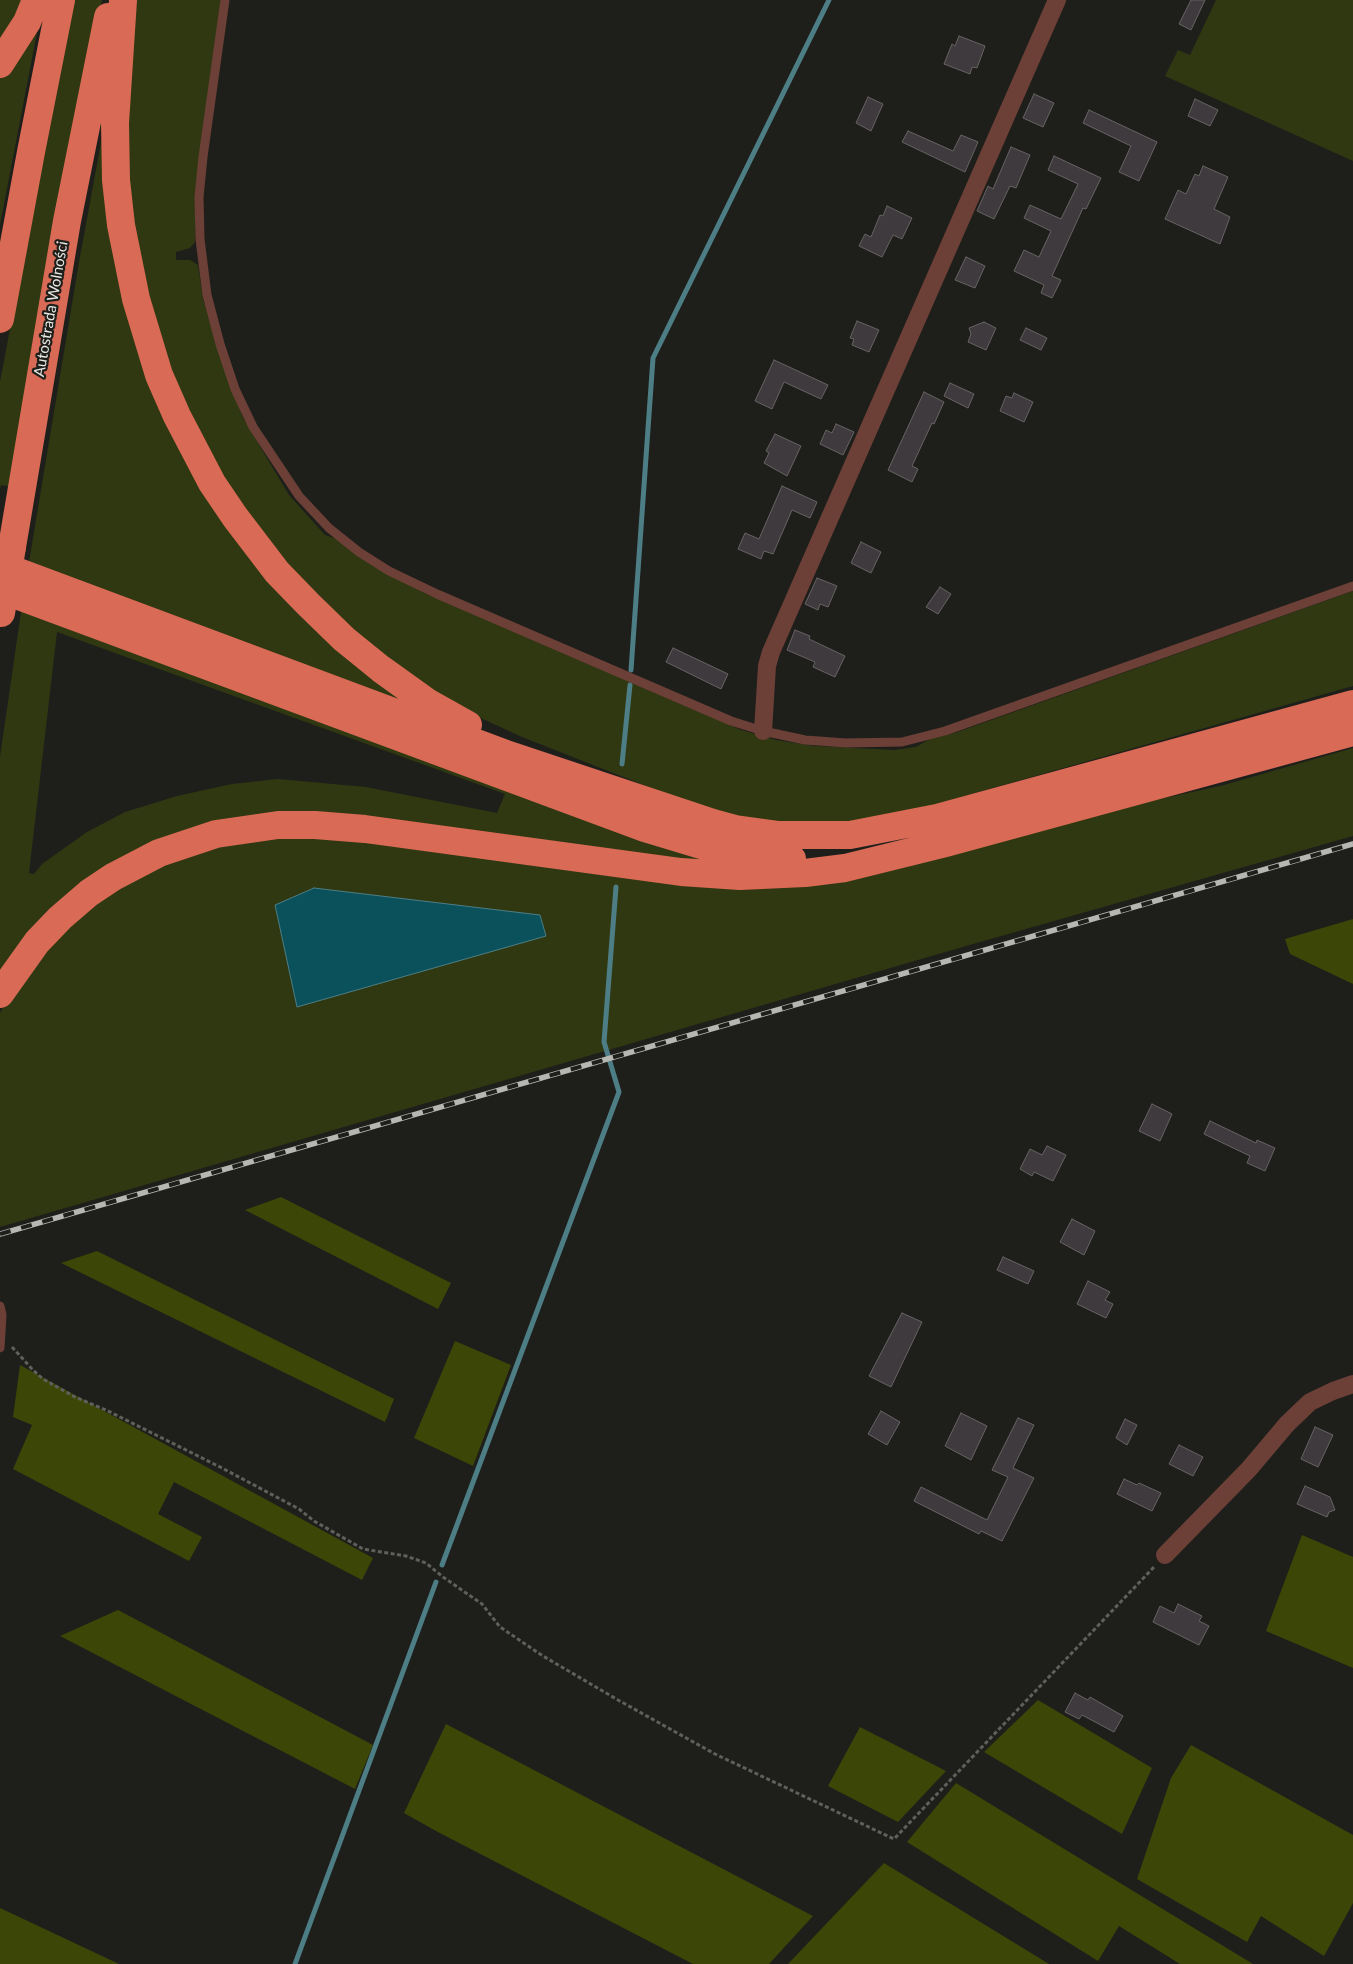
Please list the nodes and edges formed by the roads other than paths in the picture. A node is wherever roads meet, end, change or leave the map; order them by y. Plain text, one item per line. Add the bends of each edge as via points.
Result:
1 (36, 0) edge
2 (61, 0) edge
3 (111, 0) edge
4 (123, 0) edge
5 (225, 0) edge
6 (1058, 0) edge
7 (0, 64) edge
8 (0, 319) edge
9 (6, 556) edge
10 (1353, 586) edge
11 (0, 607) edge
12 (1353, 704) edge
13 (763, 731) junction
14 (1353, 732) edge
15 (592, 782) junction
16 (881, 857) junction
17 (0, 994) edge
18 (0, 1306) edge
19 (0, 1344) edge
20 (1353, 1384) edge
21 (1165, 1555) road end

1 - 7 highway via 27,22
2 - 8 highway
3 - 9 highway, Autostrada Wolności
4 - 15 highway via 115,123 116,180 125,245 136,299 159,374 212,483 277,572 344,639 427,702 465,724
5 - 13 lane via 199,197 207,295 239,397 253,427 299,496 329,528 389,571 731,721
6 - 13 street via 771,652
9 - 11 highway, Autostrada Wolności, bridge
9 - 15 highway via 509,755
10 - 13 lane via 988,717 902,742 805,740
11 - 16 highway via 682,840 718,850 772,858 842,860
12 - 15 highway via 936,818 850,835 779,835 735,829
14 - 16 highway via 952,841
16 - 17 highway via 822,871 733,876 629,866 332,826 299,824 238,830 158,853 89,893 37,942
18 - 19 lane
20 - 21 street via 1310,1402

